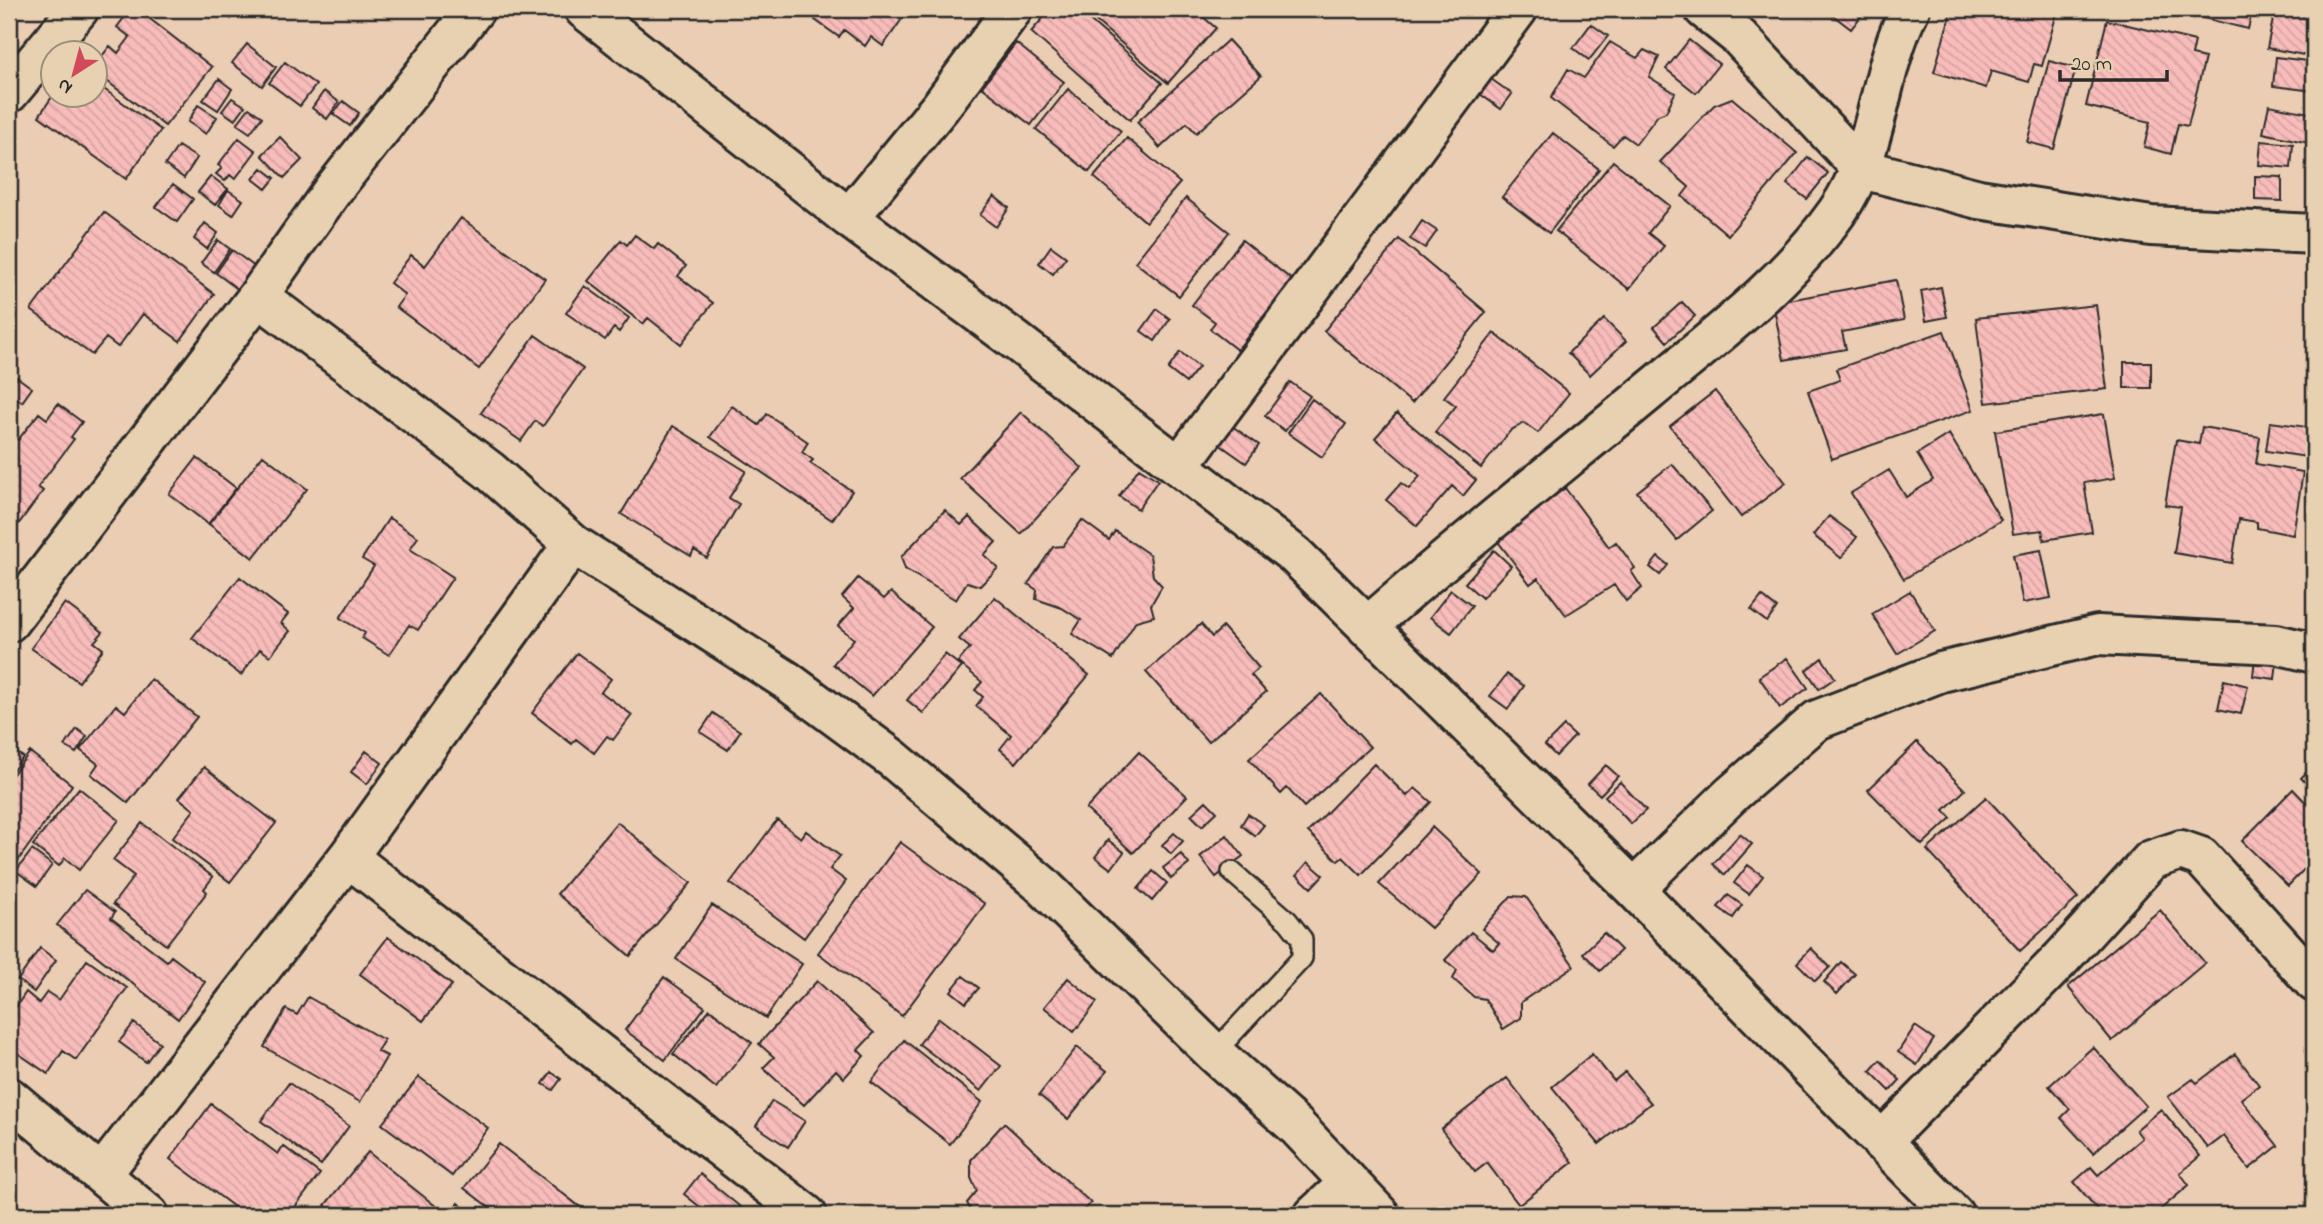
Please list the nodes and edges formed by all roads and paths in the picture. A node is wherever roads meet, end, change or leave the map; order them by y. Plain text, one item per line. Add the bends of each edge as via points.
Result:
1 (79, 9) edge
2 (475, 9) edge
3 (583, 9) edge
4 (1013, 9) edge
5 (1518, 9) edge
6 (1704, 9) edge
7 (1910, 9) edge
8 (9, 93) edge
9 (1861, 169) junction
10 (849, 218) junction
11 (2314, 234) edge
12 (258, 296) junction
13 (1179, 466) junction
14 (573, 544) junction
15 (11, 613) edge
16 (1367, 627) junction
17 (2314, 653) edge
18 (348, 857) junction
19 (1233, 872) dead end
20 (1634, 888) junction
21 (2314, 982) edge
22 (1214, 1053) junction
23 (9, 1097) edge
24 (1881, 1142) junction
25 (102, 1174) junction
26 (1349, 1183) junction
27 (149, 1215) edge
28 (807, 1215) edge
29 (1314, 1215) edge
30 (1380, 1215) edge
31 (1954, 1215) edge

1 - 8 street
2 - 12 street via 332,191
3 - 10 street
4 - 10 street
5 - 13 street
6 - 9 street via 1739,37
7 - 9 street
9 - 11 street via 1979,199 2151,226
9 - 16 street via 1829,222 1734,322
10 - 13 street
12 - 14 street via 489,471
12 - 15 street
13 - 16 street via 1295,555
14 - 18 street
14 - 22 street via 786,680 893,759 1041,884
16 - 20 street
17 - 20 street via 2276,644 2098,635 1941,672 1817,720
18 - 25 street
18 - 28 street
19 - 22 lane via 1288,920 1303,939 1302,958
20 - 24 street
21 - 24 street via 2201,857 2181,850 2151,860
22 - 26 street via 1296,1126
23 - 25 street
24 - 31 street
25 - 27 street
26 - 29 street
26 - 30 street

